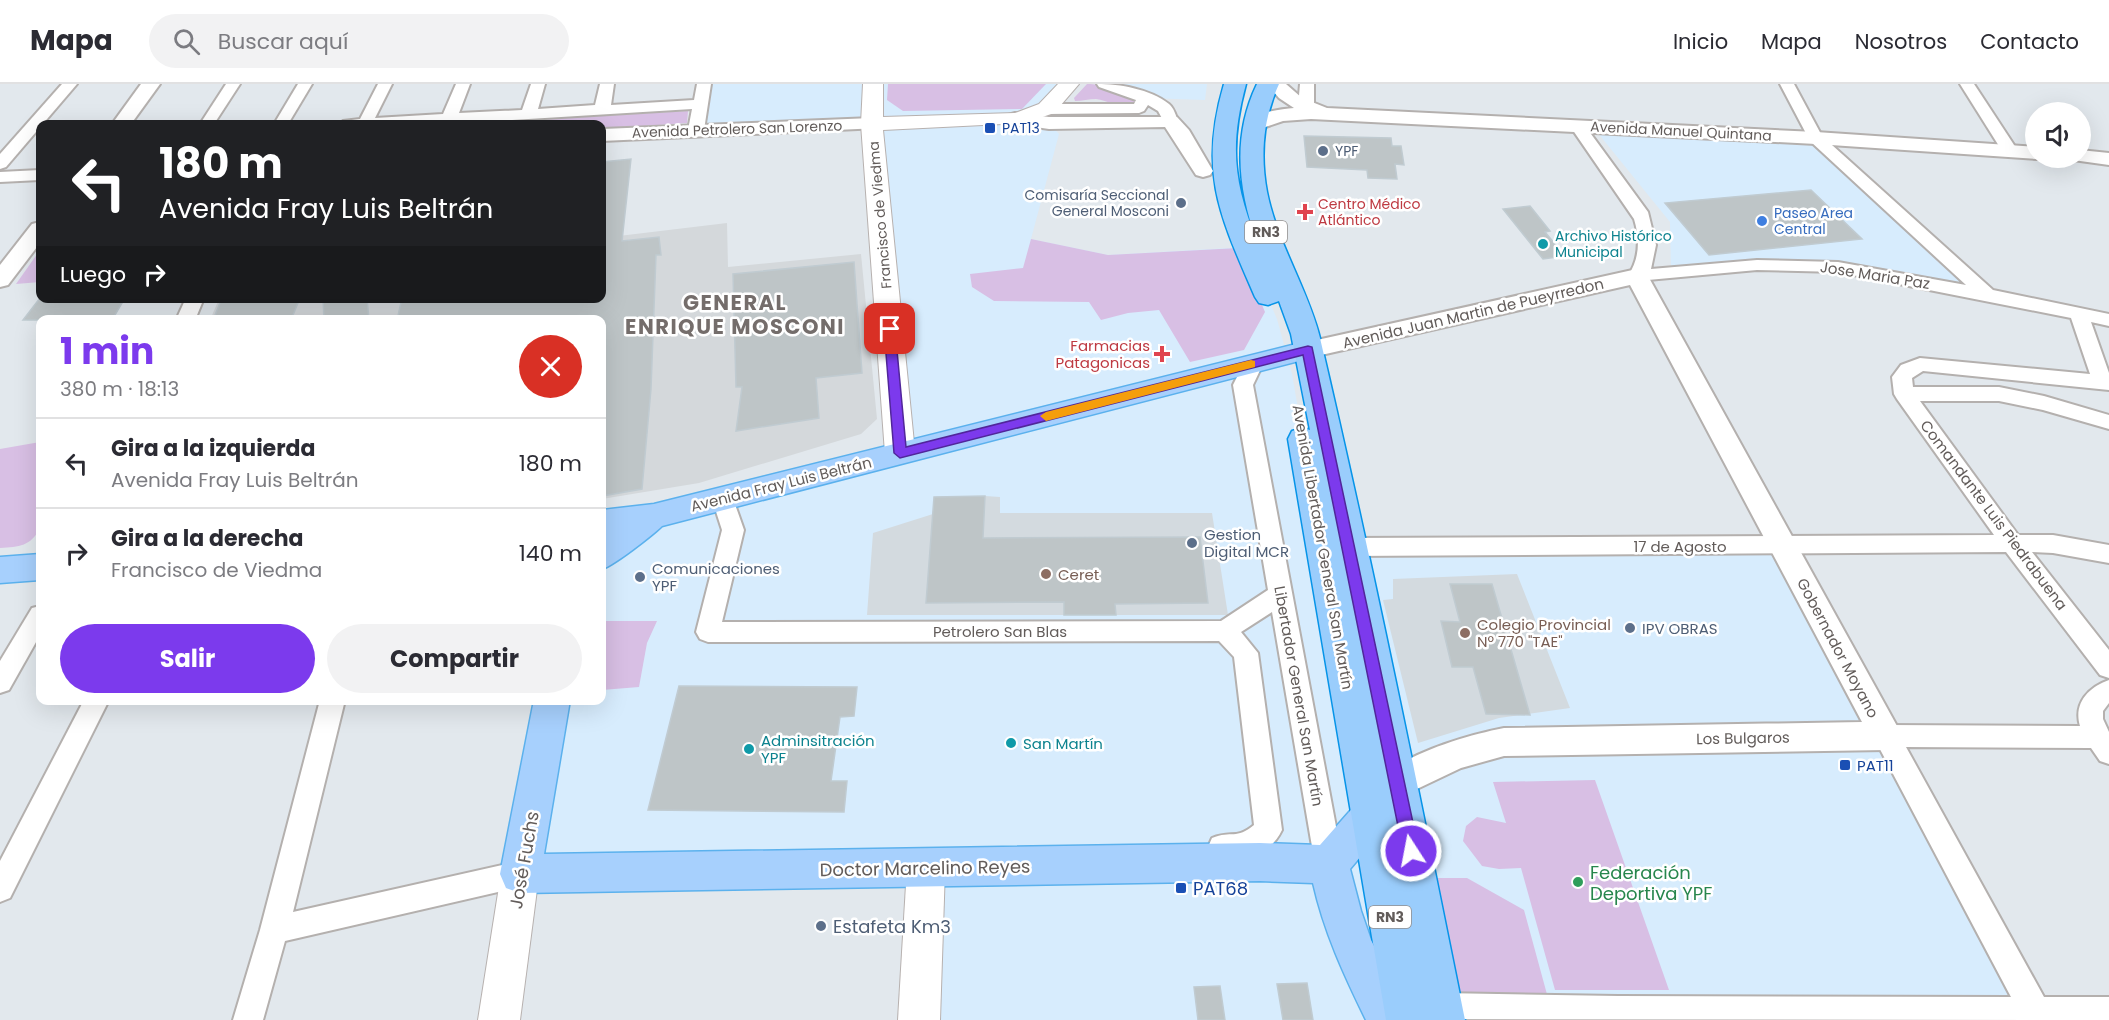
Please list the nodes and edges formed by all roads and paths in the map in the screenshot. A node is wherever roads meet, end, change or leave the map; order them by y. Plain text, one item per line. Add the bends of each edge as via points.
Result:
1 (70, 84) edge
2 (151, 84) edge
3 (233, 84) edge
4 (305, 84) edge
5 (385, 84) edge
6 (463, 84) edge
7 (538, 84) edge
8 (607, 84) edge
9 (704, 84) edge
10 (1069, 84) edge
11 (1104, 84) edge
12 (1235, 84) edge
13 (1268, 84) edge
14 (1276, 84) edge
15 (1307, 84) edge
16 (1787, 84) edge
17 (1968, 84) edge
18 (1142, 103) junction
19 (700, 104) junction
20 (872, 104) edge
21 (1306, 107) junction
22 (1047, 109) junction
23 (602, 110) junction
24 (1325, 114) junction
25 (528, 115) junction
26 (449, 119) junction
27 (1015, 119) junction
28 (38, 120) edge
29 (124, 120) edge
30 (210, 120) edge
31 (283, 120) edge
32 (367, 120) edge
33 (428, 120) edge
34 (1170, 121) junction
35 (36, 123) edge
36 (1254, 125) junction
37 (1578, 126) junction
38 (696, 130) junction
39 (606, 135) edge
40 (1816, 138) junction
41 (2010, 151) junction
42 (2025, 152) edge
43 (2091, 157) edge
44 (2109, 159) edge
45 (0, 164) edge
46 (1203, 171) joint
47 (36, 175) edge
48 (0, 177) edge
49 (36, 234) edge
50 (1246, 247) junction
51 (1641, 266) junction
52 (0, 280) edge
53 (1987, 294) junction
54 (2079, 313) junction
55 (2109, 320) edge
56 (1297, 352) junction
57 (1253, 364) junction
58 (2105, 382) edge
59 (1904, 394) junction
60 (2109, 422) edge
61 (900, 453) junction
62 (723, 499) junction
63 (654, 516) junction
64 (606, 522) edge
65 (2012, 543) junction
66 (1783, 546) junction
67 (1347, 548) junction
68 (606, 552) edge
69 (2109, 554) edge
70 (36, 567) edge
71 (0, 570) edge
72 (1281, 594) junction
73 (36, 622) edge
74 (1225, 631) junction
75 (2109, 668) edge
76 (0, 684) edge
77 (2109, 690) edge
78 (94, 705) edge
79 (332, 705) edge
80 (551, 705) edge
81 (1886, 736) junction
82 (2103, 745) edge
83 (1398, 783) junction
84 (1372, 814) junction
85 (1329, 864) junction
86 (1097, 865) junction
87 (926, 867) junction
88 (520, 874) junction
89 (0, 889) edge
90 (274, 930) junction
91 (2109, 1012) edge
92 (1431, 1016) edge
93 (1625, 1016) edge
94 (2037, 1016) edge
95 (248, 1020) edge
96 (499, 1020) edge
97 (919, 1020) edge
98 (1390, 1020) edge

1 - 28 street
2 - 29 street
3 - 30 street
4 - 31 street
5 - 32 street
6 - 26 street
7 - 25 street
8 - 23 street
9 - 19 street
10 - 22 main road
11 - 18 street
12 - 50 highway, Avenida Libertador General San Martín / RN3 via 1226,110 1221,148 1225,190
13 - 36 highway, Avenida Libertador General San Martín / RN3
14 - 21 street, Avenida Manuel Quintana
15 - 21 street
16 - 40 street
17 - 41 street
18 - 22 street
18 - 34 street via 1165,108
19 - 23 street, Avenida Petrolero San Lorenzo
19 - 38 street
20 - 27 main road via 920,122
20 - 38 street, Avenida Petrolero San Lorenzo
20 - 61 main road, Francisco de Viedma
21 - 24 street, Avenida Manuel Quintana
22 - 27 main road via 1036,116
23 - 25 street, Avenida Petrolero San Lorenzo
24 - 36 street, Avenida Manuel Quintana via 1280,115
24 - 37 street, Avenida Manuel Quintana
25 - 26 street, Avenida Petrolero San Lorenzo
26 - 33 street, Avenida Petrolero San Lorenzo
27 - 34 street via 1049,123
34 - 46 street
35 - 45 street
36 - 56 highway, Avenida Libertador General San Martín / RN3 via 1251,162 1258,211 1305,334
37 - 40 street, Avenida Manuel Quintana
37 - 51 street via 1640,212 1646,227
38 - 39 street, Avenida Petrolero San Lorenzo
40 - 41 street, Avenida Manuel Quintana
40 - 53 street
41 - 42 street, Avenida Manuel Quintana
43 - 44 street
46 - 50 highway
47 - 48 street
49 - 52 street
50 - 56 highway, Avenida Libertador General San Martín / RN3 via 1277,319
51 - 53 street, Jose Maria Paz via 1671,273 1757,265 1838,267
51 - 56 street, Avenida Juan Martin de Pueyrredon
51 - 66 street, Gobernador Moyano
53 - 54 street, Jose Maria Paz
54 - 55 street, Jose Maria Paz
54 - 58 street
56 - 57 main road, Avenida Fray Luis Beltrán
56 - 67 highway, Avenida Libertador General San Martín / RN3
56 - 84 highway, Avenida Libertador General San Martín / RN3
57 - 61 main road, Avenida Fray Luis Beltrán
57 - 72 street, Libertador General San Martín via 1243,385
58 - 59 street via 1920,364 1902,376
59 - 60 street via 1999,394
59 - 65 street, Comandante Luis Piedrabuena
61 - 62 main road, Avenida Fray Luis Beltrán
62 - 63 main road, Avenida Fray Luis Beltrán
62 - 74 street, Petrolero San Blas via 733,530 708,632
63 - 64 main road, Avenida Fray Luis Beltrán
63 - 68 main road
65 - 66 street, 17 de Agosto
65 - 69 street, 17 de Agosto via 2053,544
65 - 75 street, Comandante Luis Piedrabuena
66 - 67 street, 17 de Agosto
66 - 81 street, Gobernador Moyano
67 - 83 highway, Avenida Libertador General San Martín / RN3
70 - 71 main road
72 - 74 street
72 - 85 street, Libertador General San Martín
73 - 76 street
74 - 86 street via 1246,653 1268,830 1248,847 1167,848
77 - 82 street via 2090,707 2090,721
78 - 89 street
79 - 90 street
80 - 88 main road, José Fuchs
81 - 82 street, Los Bulgaros
81 - 83 street, Los Bulgaros via 1504,741 1445,758
81 - 94 street, Gobernador Moyano
83 - 84 main road
83 - 92 highway, Avenida Libertador General San Martín / RN3
84 - 85 main road
84 - 92 highway, Avenida Libertador General San Martín / RN3
85 - 86 main road, Doctor Marcelino Reyes
85 - 98 main road, Libertador General San Martín via 1354,950
86 - 87 main road, Doctor Marcelino Reyes
87 - 88 main road, Doctor Marcelino Reyes
87 - 97 main road
88 - 90 street
88 - 96 main road, José Fuchs
90 - 95 street
91 - 94 street
92 - 93 street
93 - 94 street

